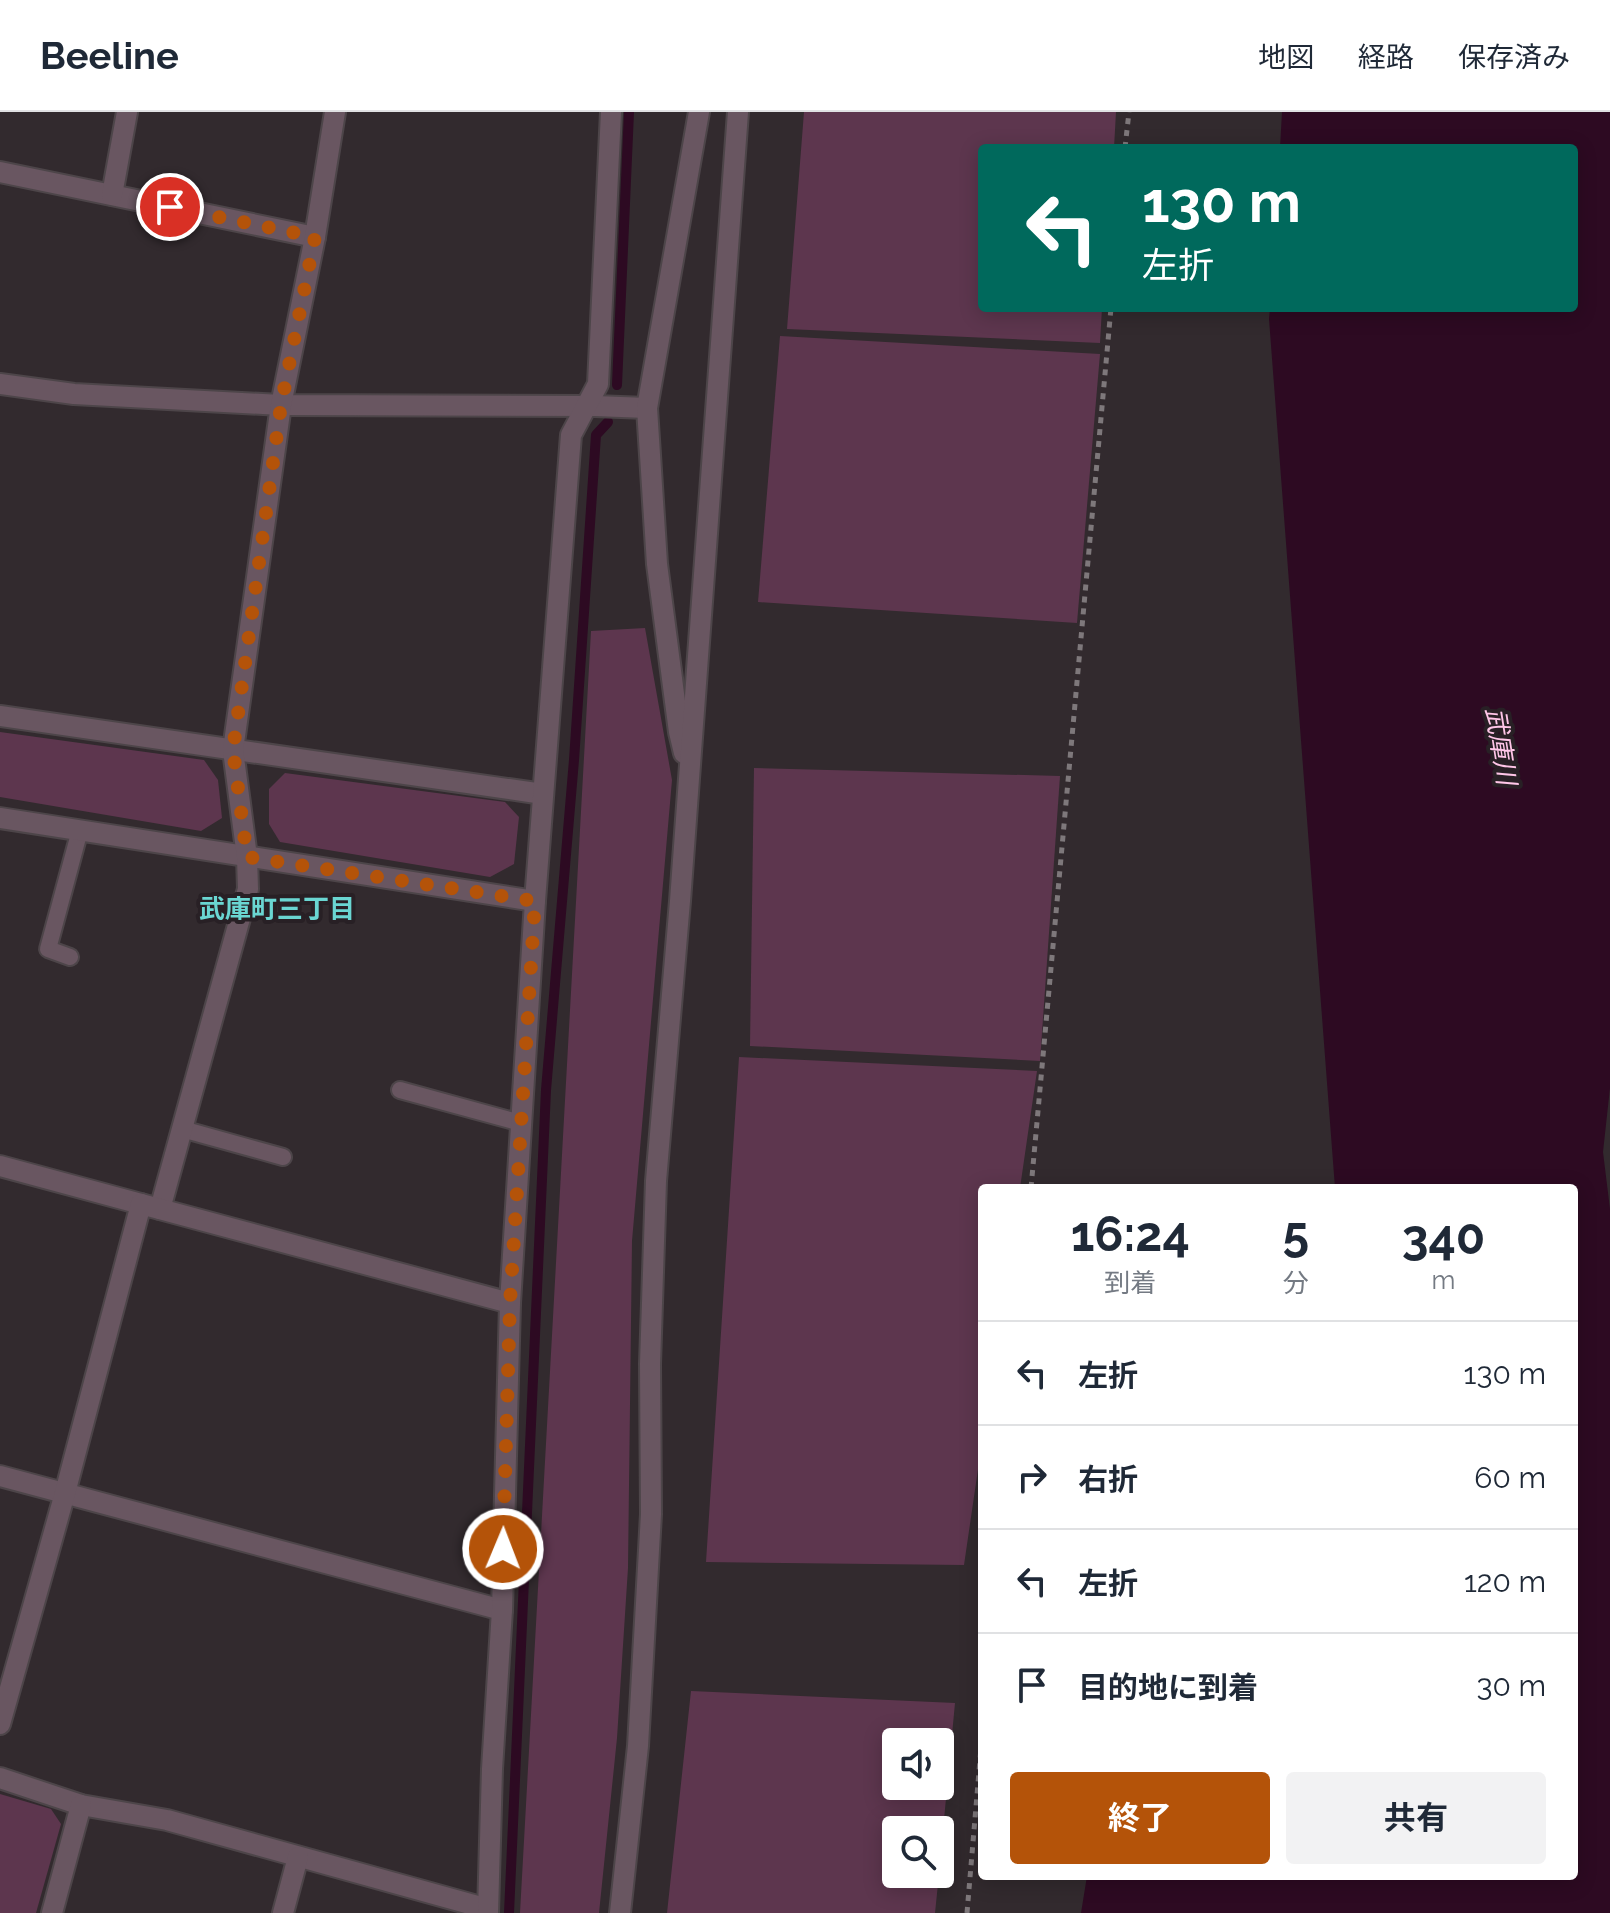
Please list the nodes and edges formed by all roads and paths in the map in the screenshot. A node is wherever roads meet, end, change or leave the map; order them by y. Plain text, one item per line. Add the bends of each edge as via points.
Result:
1 (127, 112) edge
2 (335, 112) edge
3 (611, 112) edge
4 (699, 112) edge
5 (738, 112) edge
6 (1129, 112) edge
7 (1125, 144) edge
8 (0, 172) edge
9 (112, 195) junction
10 (315, 237) junction
11 (1111, 312) edge
12 (0, 384) edge
13 (281, 405) junction
14 (586, 406) junction
15 (647, 408) junction
16 (0, 716) edge
17 (233, 750) junction
18 (689, 777) junction
19 (543, 794) junction
20 (0, 818) edge
21 (80, 830) junction
22 (247, 857) junction
23 (535, 901) junction
24 (70, 957) dead end
25 (400, 1090) dead end
26 (521, 1123) junction
27 (182, 1129) junction
28 (283, 1157) dead end
29 (0, 1166) edge
30 (1031, 1184) edge
31 (151, 1206) junction
32 (510, 1303) junction
33 (0, 1476) edge
34 (65, 1493) junction
35 (502, 1610) junction
36 (0, 1724) edge
37 (0, 1778) edge
38 (978, 1783) edge
39 (81, 1805) junction
40 (298, 1857) junction
41 (488, 1911) edge
42 (52, 1913) edge
43 (283, 1913) edge
44 (620, 1913) edge
45 (967, 1913) edge

1 - 9 street
2 - 10 street
3 - 14 street via 598,384
4 - 15 street
5 - 18 street
6 - 7 path
8 - 9 street
9 - 10 street
10 - 13 street
11 - 30 path
12 - 13 street via 74,394
13 - 14 street
13 - 17 street
14 - 15 street
14 - 19 street via 571,435
15 - 18 street via 657,564
16 - 17 street
17 - 19 street
17 - 22 street
18 - 44 street via 656,1181 651,1514 638,1746
19 - 23 street
20 - 21 street
21 - 22 street
21 - 24 lane via 48,949
22 - 23 street
22 - 27 street via 248,889
23 - 26 street
25 - 26 lane
26 - 32 street
27 - 28 lane
27 - 31 street
29 - 31 street
31 - 32 street
31 - 34 street
32 - 35 street
33 - 34 street
34 - 35 street
34 - 36 street
35 - 41 street
37 - 39 street
38 - 45 path
39 - 40 street via 167,1820
39 - 42 street
40 - 41 street
40 - 43 street

